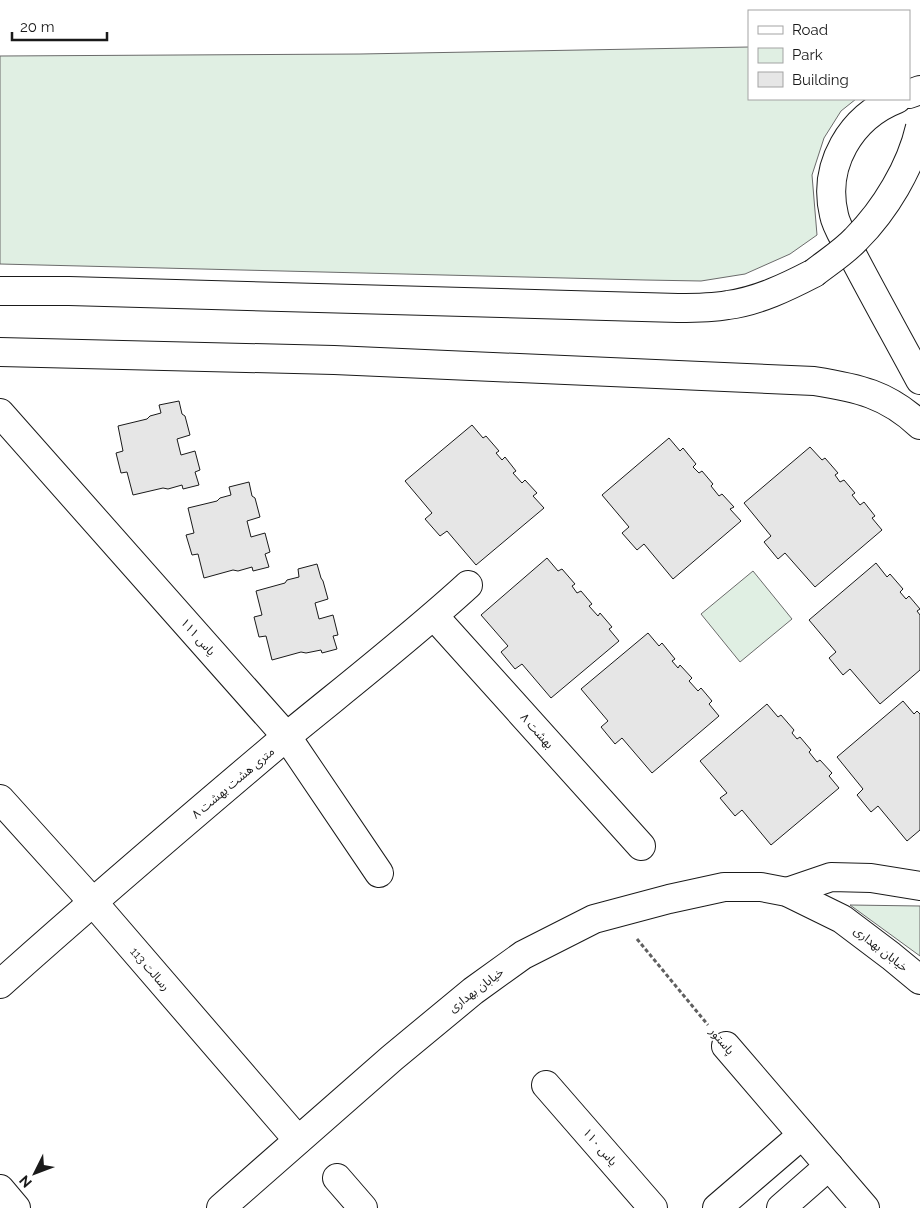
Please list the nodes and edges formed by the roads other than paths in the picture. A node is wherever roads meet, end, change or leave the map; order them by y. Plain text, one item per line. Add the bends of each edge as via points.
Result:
1 (895, 100) edge
2 (920, 127) edge
3 (0, 291) edge
4 (0, 352) edge
5 (920, 380) edge
6 (0, 413) edge
7 (920, 425) edge
8 (468, 585) dead end
9 (434, 616) junction
10 (287, 737) junction
11 (0, 799) edge
12 (641, 846) dead end
13 (380, 873) dead end
14 (920, 886) edge
15 (787, 892) junction
16 (92, 901) junction
17 (920, 980) edge
18 (0, 984) edge
19 (726, 1046) road end
20 (546, 1085) dead end
21 (802, 1135) junction
22 (298, 1140) junction
23 (829, 1166) junction
24 (337, 1178) dead end
25 (0, 1189) edge
26 (16, 1208) edge
27 (221, 1208) edge
28 (363, 1208) edge
29 (653, 1208) edge
30 (717, 1208) edge
31 (781, 1208) edge
32 (864, 1208) edge

1 - 5 street via 876,109 848,138 837,158 830,197 834,217
2 - 3 street, bridge via 901,177 871,223 855,240 814,273 793,284 728,305 678,308
4 - 7 street via 334,360 814,381 862,390 882,398
6 - 10 street, یاس ۱۱۱
8 - 9 street, ۸ متری هشت بهشت
9 - 10 street, ۸ متری هشت بهشت
9 - 12 street, ۸ بهشت
10 - 13 street, یاس ۱۱۱
10 - 16 street, ۸ متری هشت بهشت
11 - 16 street, رسالت 113
14 - 15 street via 871,878 831,877
15 - 17 street, خیابان بهداری via 842,919
15 - 22 street, خیابان بهداری via 761,886 724,887 669,899 594,920 523,956 473,991
16 - 18 street, ۸ متری هشت بهشت
16 - 22 street, رسالت 113
19 - 21 street, پاستور
20 - 29 street, یاس ۱۱۰
21 - 23 street, پاستور
21 - 30 street
22 - 27 street, خیابان بهداری
23 - 31 street
23 - 32 street, پاستور
24 - 28 street
25 - 26 street

